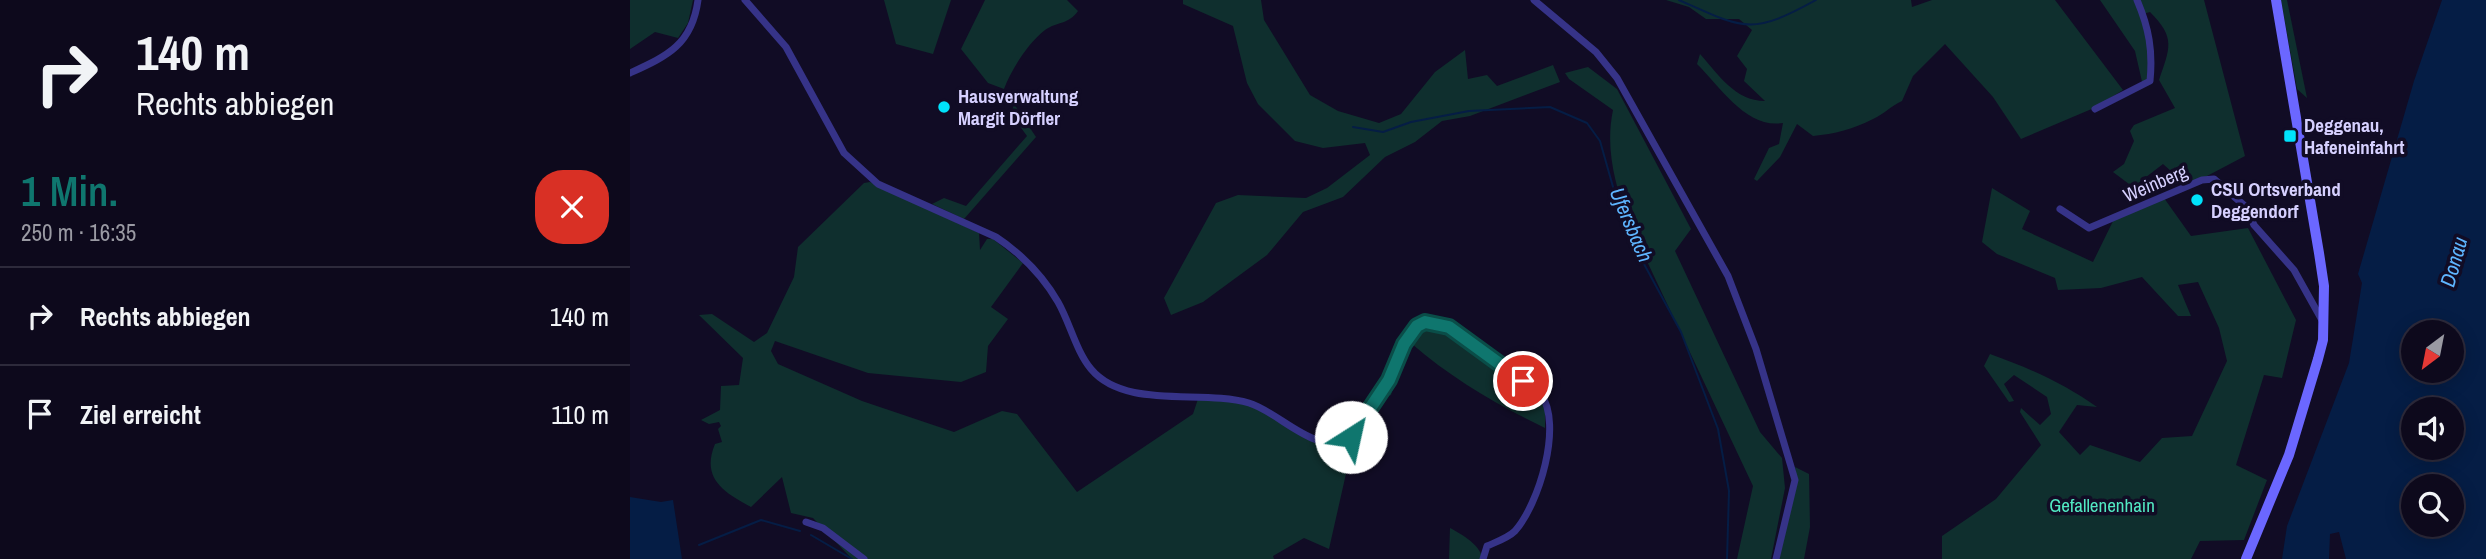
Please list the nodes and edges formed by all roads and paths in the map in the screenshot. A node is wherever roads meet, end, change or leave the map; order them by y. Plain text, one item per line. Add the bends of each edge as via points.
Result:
1 (698, 0) edge
2 (745, 0) edge
3 (1534, 0) edge
4 (2137, 0) edge
5 (2276, 0) edge
6 (630, 73) edge
7 (2095, 109) dead end
8 (2060, 209) dead end
9 (2323, 323) junction
10 (806, 522) dead end
11 (864, 559) edge
12 (1482, 559) edge
13 (1776, 559) edge
14 (2246, 559) edge

1 - 6 street via 681,43 667,56
2 - 12 street via 786,47 844,153 878,184 1013,248 1058,301 1091,369 1121,390 1249,403 1318,441 1344,442 1380,395 1404,344 1425,322 1449,327 1541,394 1550,420 1538,494 1514,532 1487,547
3 - 13 street via 1596,52 1617,78 1728,276 1756,349 1795,480
4 - 7 street via 2149,28 2150,81
5 - 9 main road via 2324,286
8 - 9 street, Weinberg via 2089,228 2214,179 2246,206 2254,225 2294,270
9 - 14 main road via 2319,359 2289,456
10 - 11 street via 823,528

